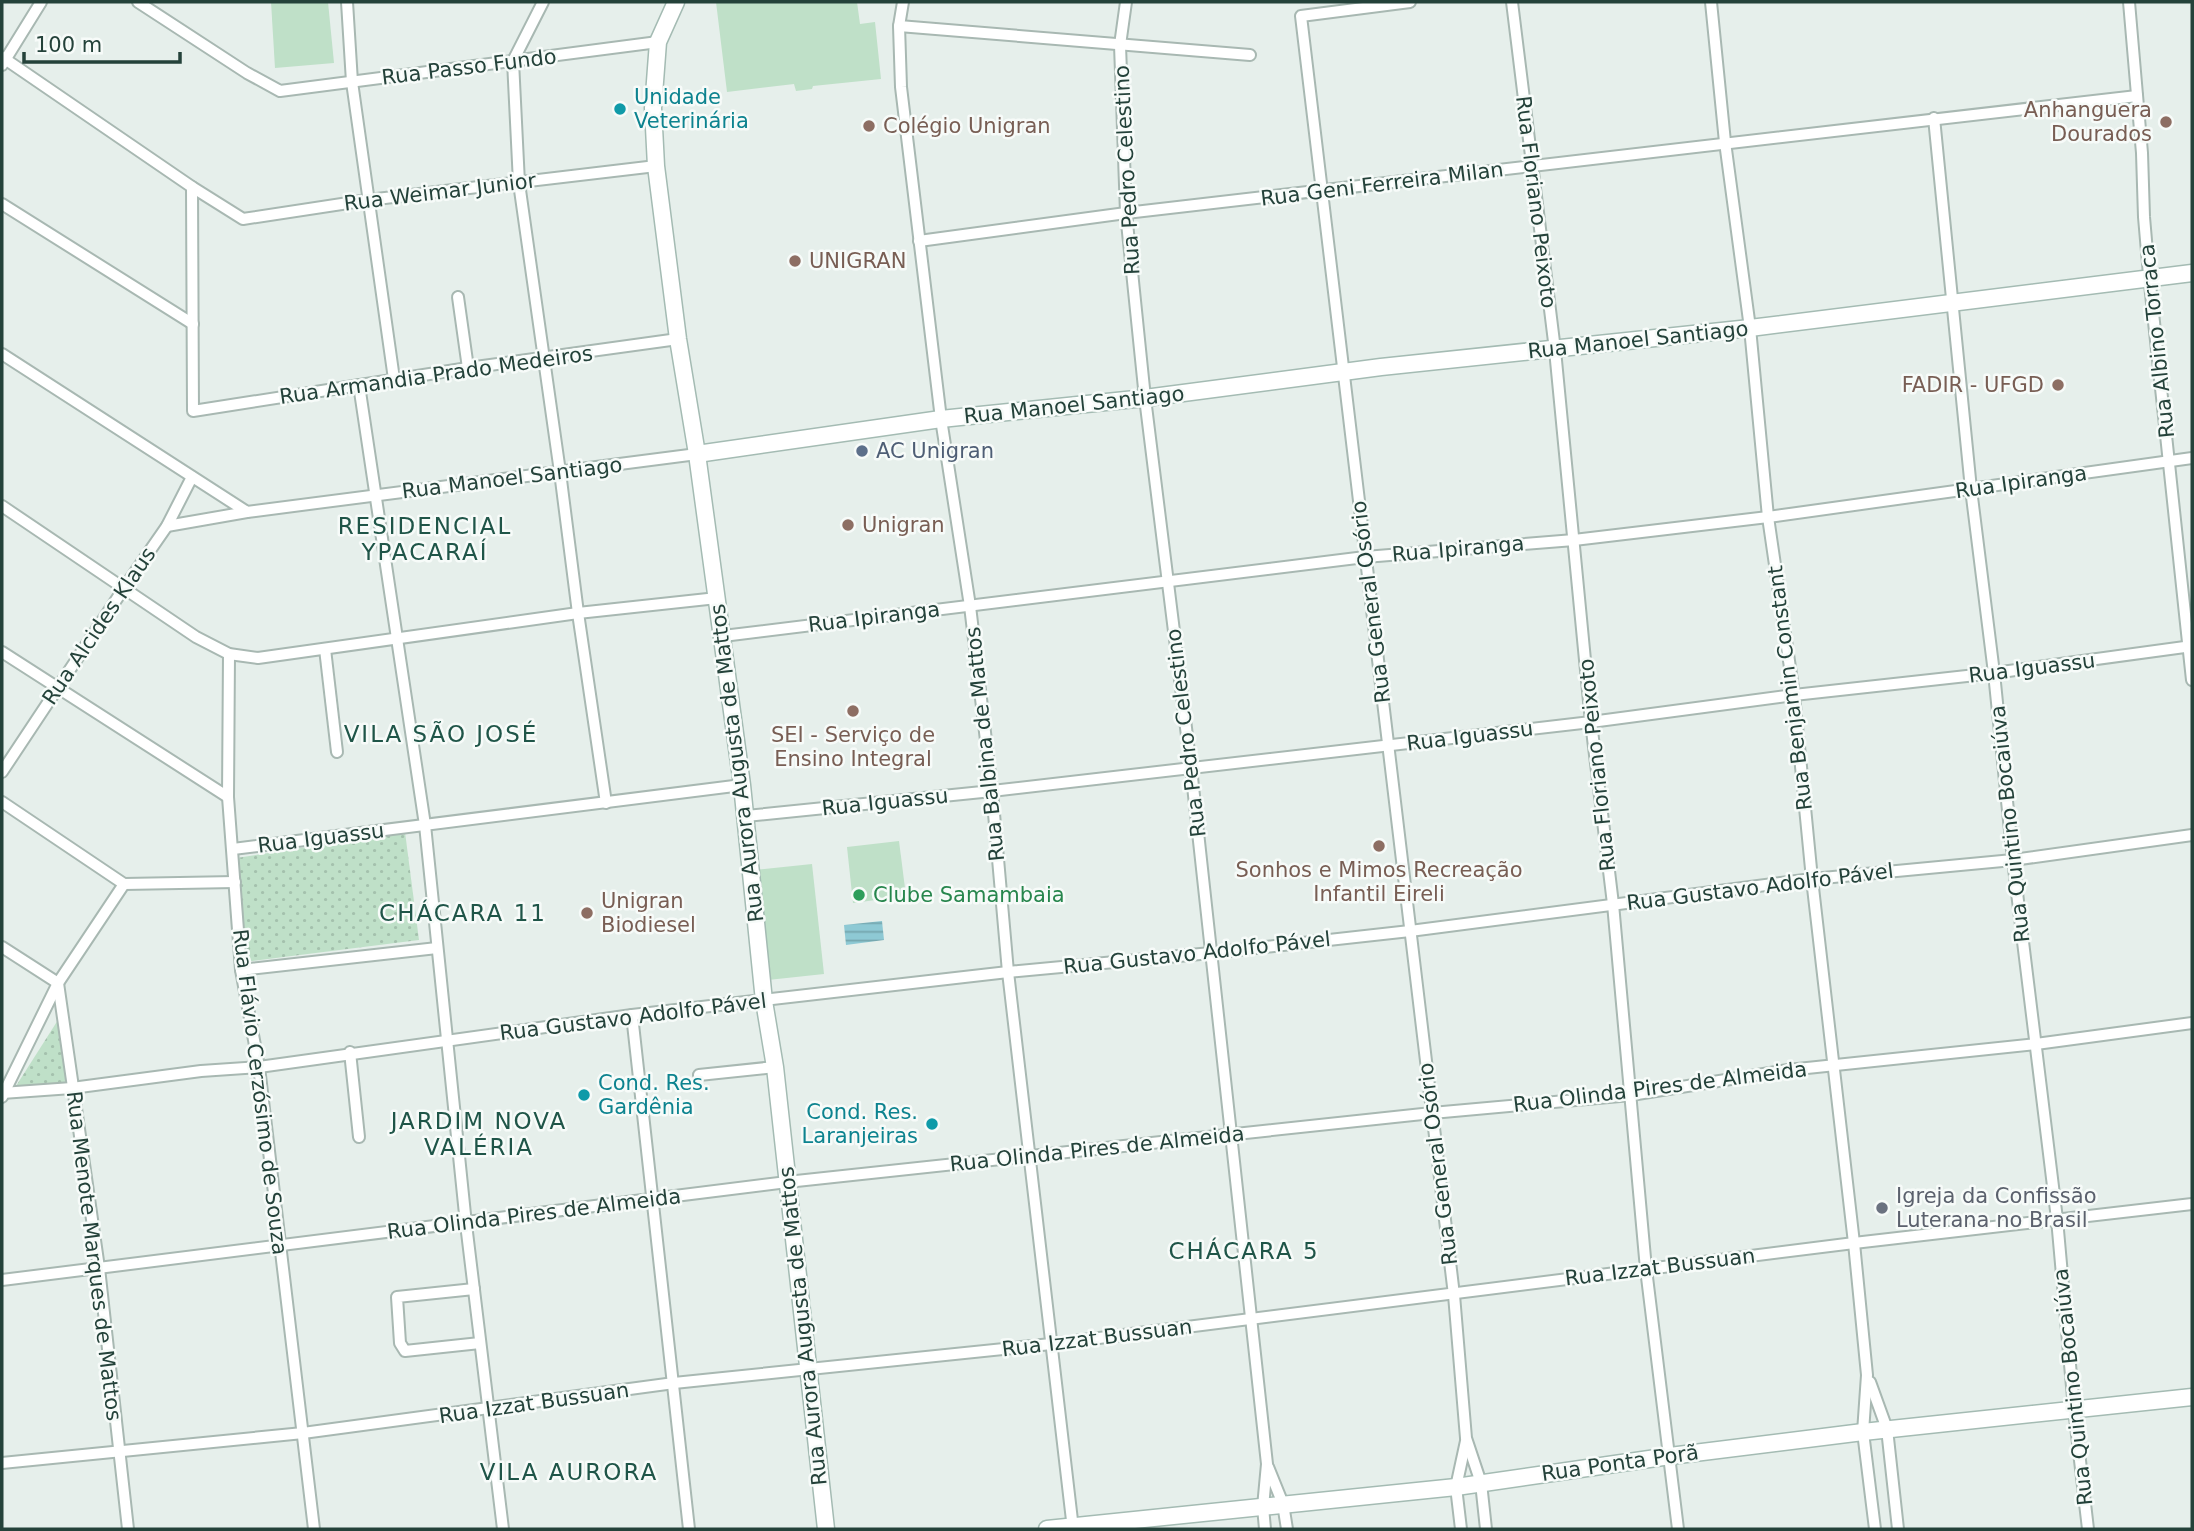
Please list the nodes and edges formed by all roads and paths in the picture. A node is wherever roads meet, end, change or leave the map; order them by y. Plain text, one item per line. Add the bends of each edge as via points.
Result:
1 (41, 2) edge
2 (138, 2) edge
3 (347, 2) edge
4 (543, 2) edge
5 (676, 2) edge
6 (904, 2) edge
7 (1126, 2) edge
8 (1410, 2) edge
9 (1512, 2) edge
10 (1710, 2) edge
11 (2129, 2) edge
12 (899, 26) junction
13 (658, 42) junction
14 (1120, 45) junction
15 (1250, 55) dead end
16 (3, 60) edge
17 (513, 61) junction
18 (352, 82) junction
19 (2137, 96) junction
20 (1934, 118) junction
21 (1725, 142) junction
22 (656, 166) junction
23 (1531, 166) junction
24 (519, 183) junction
25 (192, 187) junction
26 (1322, 191) junction
27 (368, 200) junction
28 (2, 204) edge
29 (1126, 213) junction
30 (919, 241) junction
31 (2192, 273) edge
32 (2149, 278) junction
33 (458, 297) dead end
34 (1952, 301) junction
35 (193, 324) junction
36 (1750, 328) junction
37 (678, 340) junction
38 (1555, 350) junction
39 (2, 354) edge
40 (543, 358) junction
41 (468, 368) junction
42 (1343, 373) junction
43 (394, 379) junction
44 (359, 386) junction
45 (1145, 398) junction
46 (941, 419) junction
47 (697, 454) junction
48 (2192, 457) edge
49 (2170, 460) junction
50 (560, 472) junction
51 (192, 477) junction
52 (1971, 489) junction
53 (374, 496) junction
54 (2, 506) edge
55 (247, 512) junction
56 (1769, 517) junction
57 (167, 526) junction
58 (1574, 540) junction
59 (1366, 557) junction
60 (1168, 582) junction
61 (124, 587) junction
62 (717, 598) junction
63 (970, 606) junction
64 (578, 613) junction
65 (723, 636) junction
66 (398, 637) junction
67 (2190, 646) edge
68 (325, 649) junction
69 (2, 652) edge
70 (229, 654) junction
71 (1994, 674) junction
72 (2192, 680) edge
73 (56, 688) junction
74 (1794, 695) junction
75 (1591, 722) junction
76 (1388, 745) junction
77 (337, 752) dead end
78 (1191, 768) junction
79 (2, 772) edge
80 (742, 785) junction
81 (992, 791) junction
82 (228, 797) junction
83 (2, 802) edge
84 (606, 803) junction
85 (746, 816) junction
86 (425, 825) junction
87 (2192, 835) edge
88 (233, 849) junction
89 (2012, 860) junction
90 (1812, 879) junction
91 (235, 882) junction
92 (124, 884) junction
93 (1613, 904) junction
94 (1410, 931) junction
95 (2, 947) edge
96 (437, 948) junction
97 (1211, 953) junction
98 (241, 970) junction
99 (1009, 972) junction
100 (58, 983) junction
101 (764, 1001) junction
102 (632, 1015) junction
103 (2192, 1023) edge
104 (446, 1041) junction
105 (2036, 1044) junction
106 (350, 1052) junction
107 (1834, 1065) junction
108 (775, 1066) junction
109 (259, 1067) junction
110 (699, 1075) dead end
111 (72, 1088) junction
112 (3, 1095) edge
113 (1631, 1095) junction
114 (1432, 1113) junction
115 (1231, 1135) junction
116 (359, 1136) dead end
117 (1029, 1156) junction
118 (787, 1182) junction
119 (653, 1199) junction
120 (2192, 1204) edge
121 (2057, 1219) junction
122 (466, 1223) junction
123 (1854, 1243) junction
124 (279, 1245) junction
125 (99, 1268) junction
126 (1646, 1269) junction
127 (2, 1280) edge
128 (474, 1289) junction
129 (1454, 1295) junction
130 (1250, 1321) junction
131 (480, 1343) junction
132 (1051, 1344) junction
133 (810, 1370) junction
134 (1867, 1376) junction
135 (674, 1383) junction
136 (2192, 1397) edge
137 (489, 1409) junction
138 (2074, 1409) junction
139 (1886, 1429) junction
140 (1863, 1432) junction
141 (303, 1433) junction
142 (1466, 1438) junction
143 (119, 1453) junction
144 (1670, 1456) junction
145 (2, 1463) edge
146 (1267, 1464) junction
147 (1481, 1483) junction
148 (1456, 1487) junction
149 (1283, 1504) junction
150 (1263, 1507) junction
151 (1073, 1528) edge
152 (128, 1529) edge
153 (314, 1529) edge
154 (503, 1529) edge
155 (689, 1529) edge
156 (826, 1529) edge
157 (1047, 1529) edge
158 (1265, 1529) edge
159 (1287, 1529) edge
160 (1461, 1529) edge
161 (1486, 1529) edge
162 (1678, 1529) edge
163 (1874, 1529) edge
164 (1898, 1529) edge
165 (2088, 1529) edge

1 - 16 street
2 - 18 street, Rua Passo Fundo via 280,91
3 - 18 street
4 - 17 street
5 - 13 street, Rua Aurora Augusta de Mattos
6 - 12 street, Rua Balbina de Mattos
7 - 14 street, Rua Pedro Celestino
8 - 26 street, Rua General Osório via 1301,16
9 - 23 street, Rua Floriano Peixoto
10 - 21 street, Rua Benjamin Constant
11 - 19 street, Rua Albino Torraca
12 - 14 street
12 - 30 street, Rua Balbina de Mattos via 901,88
13 - 17 street, Rua Passo Fundo
13 - 22 street, Rua Aurora Augusta de Mattos via 653,108
14 - 15 street
14 - 29 street, Rua Pedro Celestino
16 - 25 street
17 - 18 street, Rua Passo Fundo
17 - 24 street
18 - 27 street
19 - 20 street, Rua Geni Ferreira Milan
19 - 32 street, Rua Albino Torraca
20 - 21 street, Rua Geni Ferreira Milan
20 - 34 street, Rua Quintino Bocaiúva
21 - 23 street, Rua Geni Ferreira Milan
21 - 36 street, Rua Benjamin Constant
22 - 24 street, Rua Weimar Junior
22 - 37 street, Rua Aurora Augusta de Mattos
23 - 26 street, Rua Geni Ferreira Milan
23 - 38 street, Rua Floriano Peixoto
24 - 27 street, Rua Weimar Junior
24 - 40 street
25 - 27 street, Rua Weimar Junior via 243,219
25 - 35 street
26 - 29 street, Rua Geni Ferreira Milan
26 - 42 street, Rua General Osório
27 - 43 street
28 - 35 street
29 - 30 street, Rua Geni Ferreira Milan
29 - 45 street, Rua Pedro Celestino
30 - 46 street, Rua Balbina de Mattos
31 - 32 street, Rua Manoel Santiago
32 - 34 street, Rua Manoel Santiago
32 - 49 street, Rua Albino Torraca
33 - 41 street
34 - 36 street, Rua Manoel Santiago
34 - 52 street, Rua Quintino Bocaiúva
35 - 44 street, Rua Armandia Prado Medeiros via 194,411
36 - 38 street, Rua Manoel Santiago
36 - 56 street, Rua Benjamin Constant
37 - 40 street, Rua Armandia Prado Medeiros
37 - 47 street, Rua Aurora Augusta de Mattos
38 - 42 street, Rua Manoel Santiago
38 - 58 street, Rua Floriano Peixoto
39 - 51 street
40 - 41 street, Rua Armandia Prado Medeiros
40 - 50 street
41 - 43 street, Rua Armandia Prado Medeiros
42 - 45 street, Rua Manoel Santiago
42 - 59 street, Rua General Osório
43 - 44 street, Rua Armandia Prado Medeiros
44 - 53 street
45 - 46 street, Rua Manoel Santiago
45 - 60 street, Rua Pedro Celestino
46 - 47 street, Rua Manoel Santiago
46 - 63 street, Rua Balbina de Mattos
47 - 50 street, Rua Manoel Santiago
47 - 62 street, Rua Aurora Augusta de Mattos
48 - 49 street, Rua Ipiranga
49 - 52 street, Rua Ipiranga
49 - 67 street, Rua Albino Torraca
50 - 53 street, Rua Manoel Santiago
50 - 64 street
51 - 55 street
51 - 57 street, Rua Alcides Klaus
52 - 56 street, Rua Ipiranga
52 - 71 street, Rua Quintino Bocaiúva
53 - 55 street, Rua Manoel Santiago
53 - 66 street
54 - 61 street
55 - 57 street, Rua Manoel Santiago
56 - 58 street, Rua Ipiranga
56 - 74 street, Rua Benjamin Constant
57 - 61 street, Rua Alcides Klaus
58 - 59 street, Rua Ipiranga
58 - 75 street, Rua Floriano Peixoto
59 - 60 street, Rua Ipiranga
59 - 76 street, Rua General Osório
60 - 63 street, Rua Ipiranga
60 - 78 street, Rua Pedro Celestino
61 - 70 street
61 - 73 street, Rua Alcides Klaus
62 - 64 street
62 - 65 street, Rua Aurora Augusta de Mattos
63 - 65 street, Rua Ipiranga
63 - 81 street, Rua Balbina de Mattos
64 - 66 street
64 - 84 street
65 - 80 street, Rua Aurora Augusta de Mattos
66 - 68 street
66 - 86 street
67 - 71 street, Rua Iguassu
67 - 72 street, Rua Albino Torraca
68 - 70 street via 258,658
68 - 77 street
69 - 73 street
70 - 82 street, Rua Flávio Cerzósimo de Souza
71 - 74 street, Rua Iguassu
71 - 89 street, Rua Quintino Bocaiúva
73 - 79 street, Rua Alcides Klaus
73 - 82 street
74 - 75 street, Rua Iguassu
74 - 90 street, Rua Benjamin Constant
75 - 76 street, Rua Iguassu
75 - 93 street, Rua Floriano Peixoto
76 - 78 street, Rua Iguassu
76 - 94 street, Rua General Osório
78 - 81 street, Rua Iguassu
78 - 97 street, Rua Pedro Celestino
80 - 84 street, Rua Iguassu
80 - 85 street, Rua Aurora Augusta de Mattos
81 - 85 street, Rua Iguassu
81 - 99 street, Rua Balbina de Mattos
82 - 88 street, Rua Flávio Cerzósimo de Souza
83 - 92 street
84 - 86 street, Rua Iguassu
85 - 101 street, Rua Aurora Augusta de Mattos
86 - 88 street, Rua Iguassu
86 - 96 street
87 - 89 street, Rua Gustavo Adolfo Pável
88 - 91 street, Rua Flávio Cerzósimo de Souza
89 - 90 street, Rua Gustavo Adolfo Pável
89 - 105 street, Rua Quintino Bocaiúva
90 - 93 street, Rua Gustavo Adolfo Pável
90 - 107 street, Rua Benjamin Constant
91 - 92 street
91 - 98 street, Rua Flávio Cerzósimo de Souza
92 - 100 street
93 - 94 street, Rua Gustavo Adolfo Pável
93 - 113 street, Rua Floriano Peixoto
94 - 97 street, Rua Gustavo Adolfo Pável
94 - 114 street, Rua General Osório
95 - 100 street
96 - 98 street
96 - 104 street
97 - 99 street, Rua Gustavo Adolfo Pável
97 - 115 street, Rua Pedro Celestino
98 - 109 street, Rua Flávio Cerzósimo de Souza
99 - 101 street, Rua Gustavo Adolfo Pável
99 - 117 street, Rua Balbina de Mattos
100 - 111 street, Rua Menote Marques de Mattos
100 - 112 street
101 - 102 street, Rua Gustavo Adolfo Pável
101 - 108 street, Rua Aurora Augusta de Mattos
102 - 104 street, Rua Gustavo Adolfo Pável
102 - 119 street
103 - 105 street, Rua Olinda Pires de Almeida
104 - 106 street, Rua Gustavo Adolfo Pável
104 - 122 street
105 - 107 street, Rua Olinda Pires de Almeida
105 - 121 street, Rua Quintino Bocaiúva
106 - 109 street, Rua Gustavo Adolfo Pável
106 - 116 street
107 - 113 street, Rua Olinda Pires de Almeida
107 - 123 street, Rua Benjamin Constant
108 - 110 street
108 - 118 street, Rua Aurora Augusta de Mattos
109 - 111 street, Rua Gustavo Adolfo Pável
109 - 124 street, Rua Flávio Cerzósimo de Souza
111 - 112 street, Rua Gustavo Adolfo Pável
111 - 125 street, Rua Menote Marques de Mattos
113 - 114 street, Rua Olinda Pires de Almeida
113 - 126 street, Rua Floriano Peixoto
114 - 115 street, Rua Olinda Pires de Almeida
114 - 129 street, Rua General Osório
115 - 117 street, Rua Olinda Pires de Almeida
115 - 130 street, Rua Pedro Celestino
117 - 118 street, Rua Olinda Pires de Almeida
117 - 132 street, Rua Balbina de Mattos
118 - 119 street, Rua Olinda Pires de Almeida
118 - 133 street, Rua Aurora Augusta de Mattos
119 - 122 street, Rua Olinda Pires de Almeida
119 - 135 street
120 - 121 street, Rua Izzat Bussuan
121 - 123 street, Rua Izzat Bussuan
121 - 138 street, Rua Quintino Bocaiúva
122 - 124 street, Rua Olinda Pires de Almeida
122 - 128 street
123 - 126 street, Rua Izzat Bussuan
123 - 134 street, Rua Benjamin Constant
124 - 125 street, Rua Olinda Pires de Almeida
124 - 141 street, Rua Flávio Cerzósimo de Souza
125 - 127 street, Rua Olinda Pires de Almeida
125 - 143 street, Rua Menote Marques de Mattos
126 - 129 street, Rua Izzat Bussuan
126 - 144 street, Rua Floriano Peixoto
128 - 131 street
128 - 131 street via 397,1297 400,1343 405,1351
129 - 130 street, Rua Izzat Bussuan
129 - 142 street, Rua General Osório
130 - 132 street, Rua Izzat Bussuan
130 - 146 street, Rua Pedro Celestino
131 - 137 street
132 - 133 street, Rua Izzat Bussuan
132 - 151 street, Rua Balbina de Mattos
133 - 135 street, Rua Izzat Bussuan
133 - 156 street, Rua Aurora Augusta de Mattos
134 - 139 street, Rua Benjamin Constant
134 - 140 street, Rua Benjamin Constant
135 - 137 street, Rua Izzat Bussuan
135 - 155 street
136 - 138 street, Rua Ponta Porã
137 - 141 street, Rua Izzat Bussuan
137 - 154 street
138 - 139 street, Rua Ponta Porã
138 - 165 street, Rua Quintino Bocaiúva
139 - 140 street, Rua Ponta Porã
139 - 164 street, Rua Benjamin Constant
140 - 144 street, Rua Ponta Porã
140 - 163 street, Rua Benjamin Constant
141 - 143 street, Rua Izzat Bussuan
141 - 153 street, Rua Flávio Cerzósimo de Souza
142 - 147 street, Rua General Osório
142 - 148 street, Rua General Osório
143 - 145 street, Rua Izzat Bussuan
143 - 152 street, Rua Menote Marques de Mattos
144 - 147 street, Rua Ponta Porã
144 - 162 street, Rua Floriano Peixoto
146 - 149 street, Rua Pedro Celestino
146 - 150 street, Rua Pedro Celestino
147 - 148 street, Rua Ponta Porã
147 - 161 street, Rua General Osório
148 - 149 street, Rua Ponta Porã
148 - 160 street, Rua General Osório
149 - 150 street, Rua Ponta Porã
149 - 159 street, Rua Pedro Celestino
150 - 151 street, Rua Ponta Porã
150 - 158 street, Rua Pedro Celestino
151 - 157 street, Rua Ponta Porã

